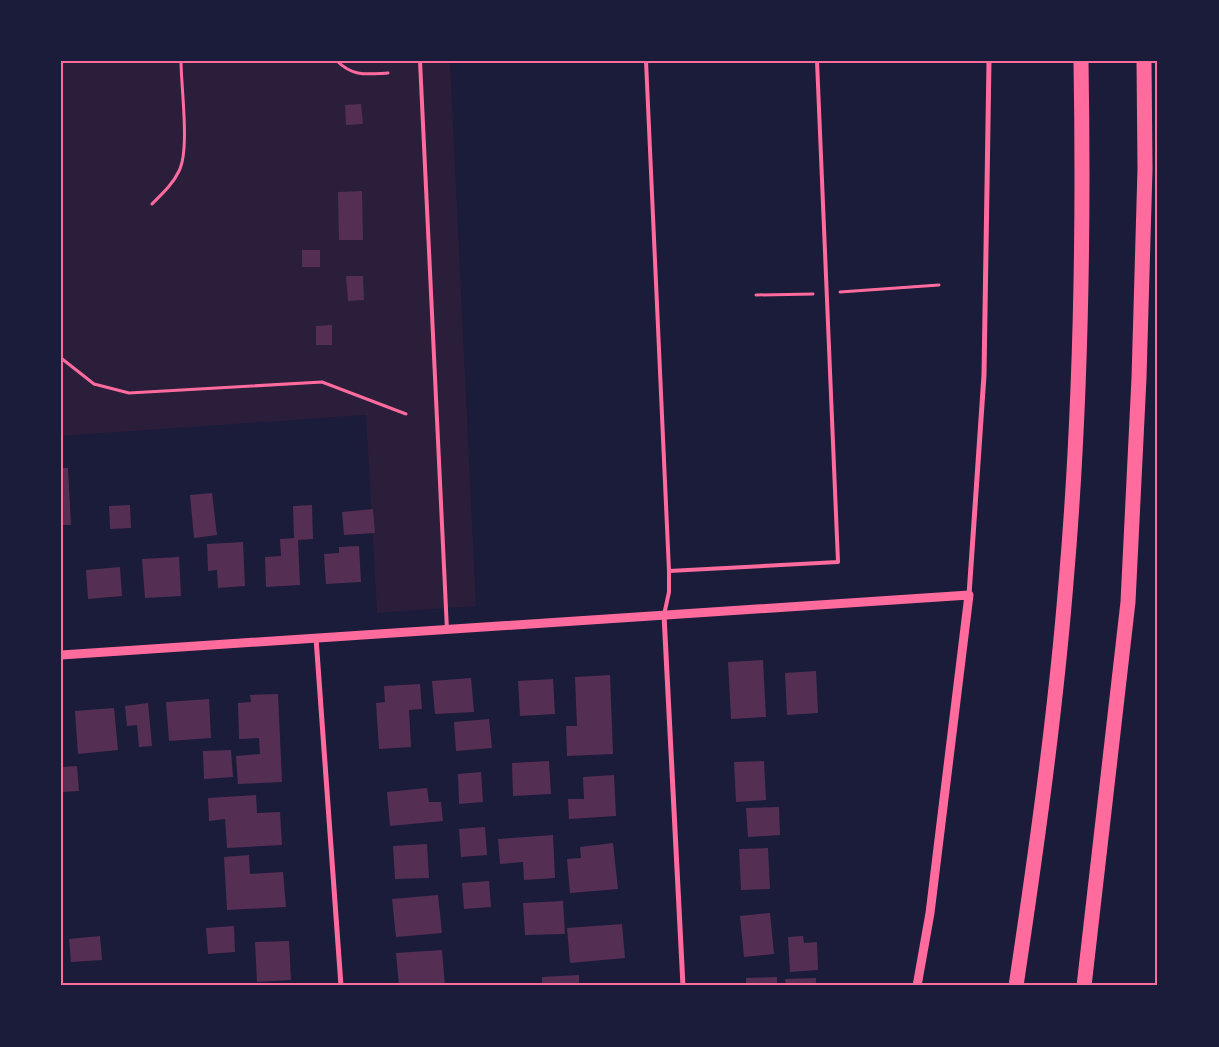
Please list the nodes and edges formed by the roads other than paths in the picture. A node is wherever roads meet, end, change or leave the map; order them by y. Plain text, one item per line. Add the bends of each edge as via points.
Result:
1 (420, 61) edge
2 (646, 61) edge
3 (817, 61) edge
4 (989, 61) edge
5 (1081, 61) edge
6 (1144, 61) edge
7 (669, 571) junction
8 (969, 595) junction
9 (664, 615) junction
10 (447, 630) junction
11 (316, 638) junction
12 (61, 655) edge
13 (341, 986) edge
14 (683, 986) edge
15 (917, 986) edge
16 (1016, 986) edge
17 (1084, 986) edge

1 - 10 lane
2 - 7 lane
3 - 7 lane via 838,562
4 - 8 street via 984,375
5 - 16 highway via 1081,317 1073,488 1053,715
6 - 17 highway via 1139,378 1128,602
7 - 9 lane
8 - 9 street
8 - 15 street via 930,913
9 - 10 street
9 - 14 street
10 - 11 street
11 - 12 street
11 - 13 street

